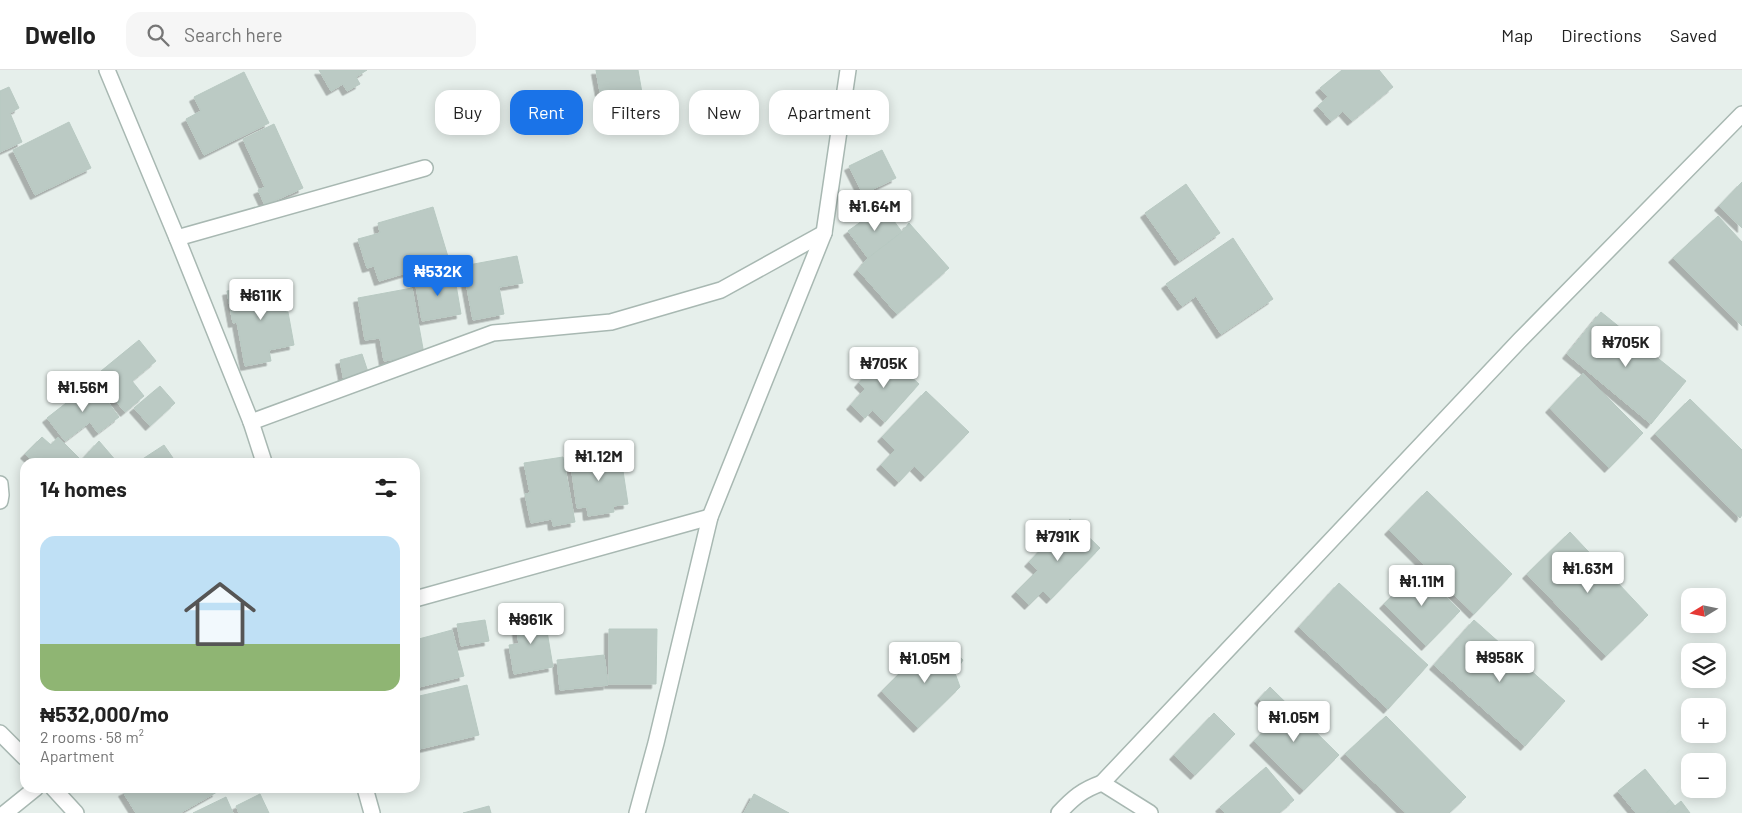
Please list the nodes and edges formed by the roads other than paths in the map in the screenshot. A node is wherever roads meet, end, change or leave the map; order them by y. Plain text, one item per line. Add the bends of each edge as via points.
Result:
1 (107, 70) edge
2 (848, 70) edge
3 (1742, 114) edge
4 (425, 168) dead end
5 (824, 233) junction
6 (177, 238) junction
7 (251, 422) junction
8 (263, 458) edge
9 (0, 484) edge
10 (0, 501) edge
11 (710, 517) junction
12 (420, 598) edge
13 (0, 733) edge
14 (20, 753) edge
15 (1102, 782) junction
16 (30, 793) edge
17 (58, 793) edge
18 (366, 793) edge
19 (5, 813) edge
20 (76, 813) edge
21 (372, 813) edge
22 (637, 813) edge
23 (1059, 813) edge
24 (1150, 813) edge

1 - 6 street
2 - 5 street
3 - 15 street via 1520,340
4 - 6 street
5 - 7 street via 721,290 611,322 493,333
5 - 11 street
6 - 7 street
7 - 8 street
9 - 10 street
11 - 12 street
11 - 22 street
13 - 14 street
15 - 23 street via 1073,798
15 - 24 street
16 - 19 street
17 - 20 street
18 - 21 street

